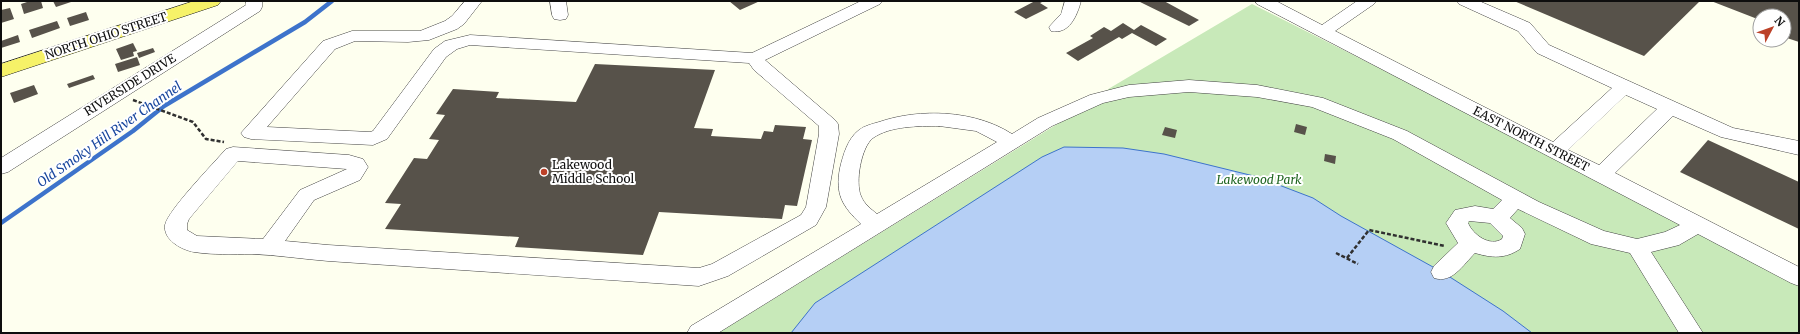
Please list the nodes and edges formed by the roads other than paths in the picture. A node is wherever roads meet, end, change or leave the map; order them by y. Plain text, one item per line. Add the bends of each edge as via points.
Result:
1 (212, 1) edge
2 (254, 1) edge
3 (474, 1) edge
4 (874, 1) edge
5 (1073, 1) edge
6 (1263, 1) edge
7 (1368, 1) edge
8 (1465, 1) edge
9 (1057, 27) dead end
10 (1324, 32) junction
11 (755, 58) junction
12 (1, 71) edge
13 (1625, 86) junction
14 (1670, 108) junction
15 (251, 133) junction
16 (1012, 143) junction
17 (1799, 148) edge
18 (1555, 151) junction
19 (233, 154) junction
20 (1, 167) edge
21 (1601, 175) junction
22 (1516, 198) junction
23 (1497, 218) junction
24 (1698, 225) junction
25 (876, 226) junction
26 (1469, 246) junction
27 (270, 247) junction
28 (1637, 247) junction
29 (1442, 272) dead end
30 (1799, 277) edge
31 (699, 333) edge
32 (1691, 333) edge

1 - 12 main road, NORTH OHIO STREET
2 - 20 street, RIVERSIDE DRIVE via 254,8
3 - 15 street via 451,25 423,36 364,35 346,38 329,45
4 - 11 street
5 - 9 street via 1069,16
6 - 10 street, EAST NORTH STREET
7 - 10 street
8 - 13 street via 1524,27 1543,50
10 - 18 street, EAST NORTH STREET
11 - 15 street via 470,40 451,45 440,53 380,135 373,139
11 - 27 street via 760,66 828,124 829,134 816,207 809,220 720,270 699,277
13 - 14 street
13 - 18 street
14 - 17 street via 1728,133
14 - 21 street
15 - 19 street
16 - 22 street via 1045,122 1071,110 1097,99 1129,91 1188,86 1257,90 1316,102 1400,134
16 - 25 street
16 - 25 street via 996,132 948,121 913,120 889,124 866,134 855,150 847,188 852,204
18 - 21 street, EAST NORTH STREET
19 - 27 street via 182,214 176,224 176,232 194,244
19 - 27 street via 349,162 358,167 353,175 307,196
21 - 24 street, EAST NORTH STREET
22 - 23 street
22 - 28 street via 1599,238
23 - 26 street via 1473,212 1462,215 1457,223
23 - 26 street via 1514,234 1512,243 1501,249
24 - 28 street via 1671,239
24 - 30 street, EAST NORTH STREET
25 - 31 street
26 - 29 street
28 - 32 street

